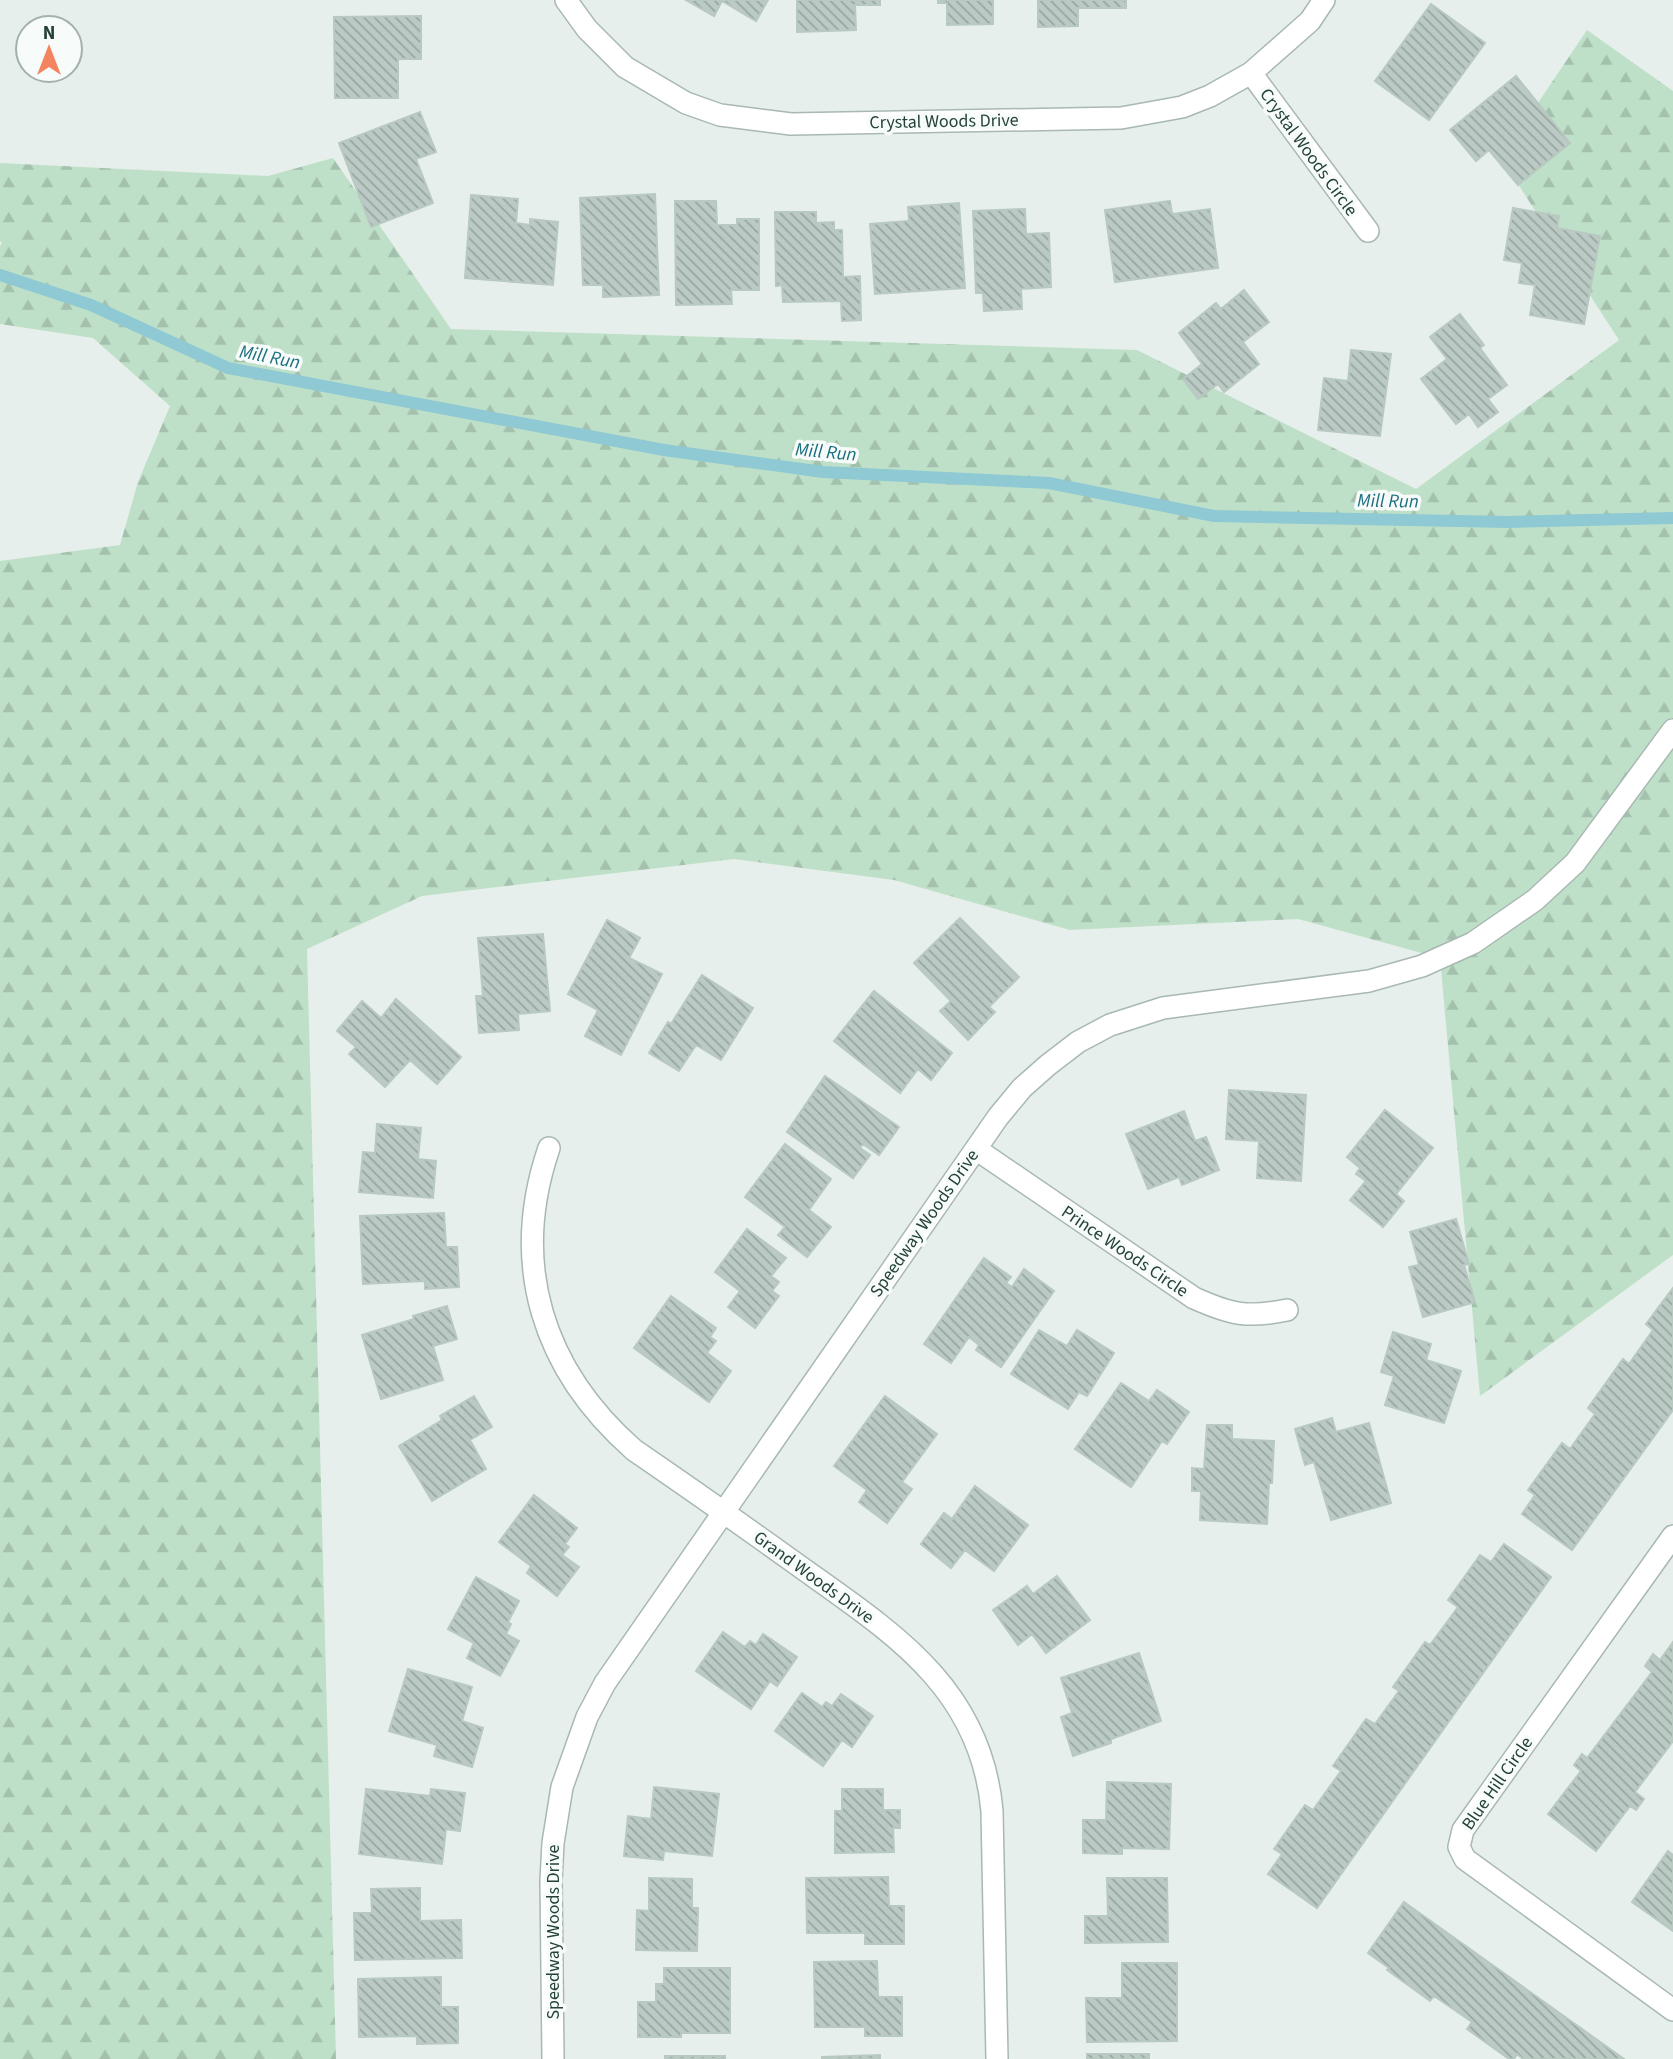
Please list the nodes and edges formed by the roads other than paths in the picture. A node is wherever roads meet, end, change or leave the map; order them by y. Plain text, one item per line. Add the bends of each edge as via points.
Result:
1 (566, 0) edge
2 (1324, 0) edge
3 (1251, 73) junction
4 (1368, 231) dead end
5 (1673, 730) edge
6 (549, 1148) dead end
7 (976, 1149) junction
8 (1287, 1310) dead end
9 (723, 1511) junction
10 (1673, 1536) edge
11 (1673, 2010) edge
12 (553, 2059) edge
13 (997, 2059) edge

1 - 3 street, Crystal Woods Drive via 625,67 686,103 755,121 1121,118 1181,107
2 - 3 street, Crystal Woods Drive via 1310,21
3 - 4 street, Crystal Woods Circle
5 - 7 street, Speedway Woods Drive via 1575,863 1535,900 1473,943 1422,966 1369,981 1163,1008 1110,1025 1078,1042 1022,1088
6 - 9 street, Grand Woods Drive via 535,1204 533,1259 538,1295 563,1364 607,1426
7 - 8 street, Prince Woods Circle via 1195,1298 1219,1310 1255,1317
7 - 9 street, Speedway Woods Drive
9 - 12 street, Speedway Woods Drive via 605,1683 567,1770 555,1822 551,1880
9 - 13 street, Grand Woods Drive via 896,1636 937,1676 977,1744 990,1782 994,1843
10 - 11 street, Blue Hill Circle via 1463,1830 1459,1847 1465,1859

